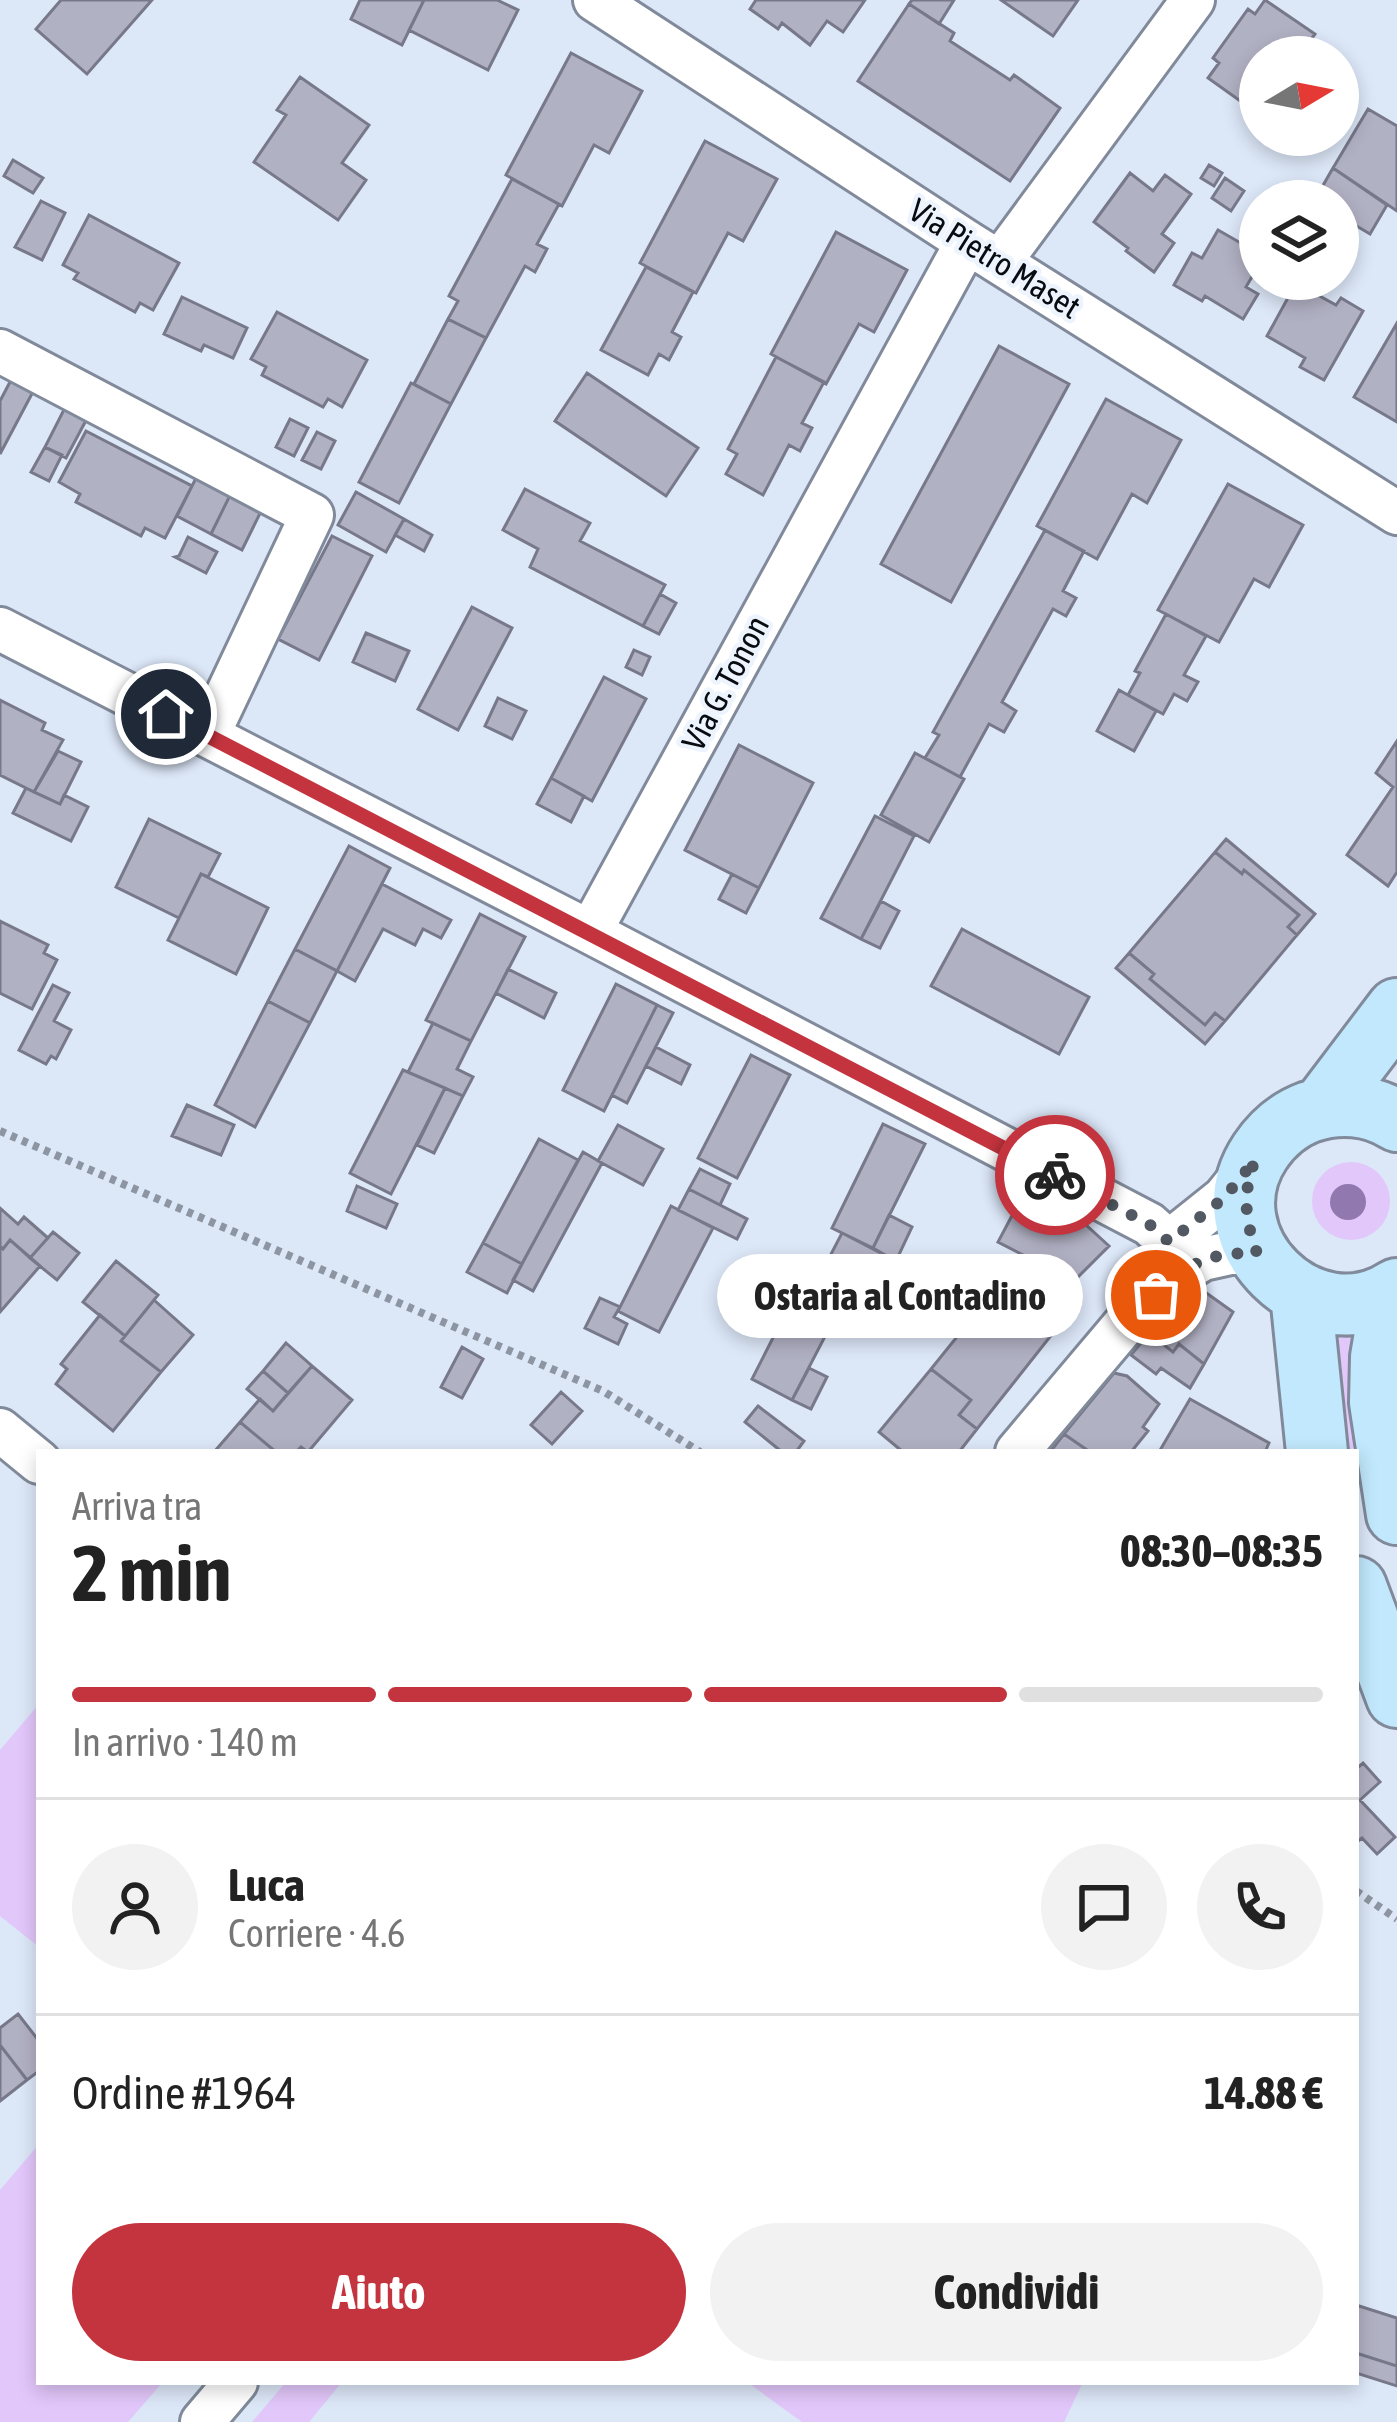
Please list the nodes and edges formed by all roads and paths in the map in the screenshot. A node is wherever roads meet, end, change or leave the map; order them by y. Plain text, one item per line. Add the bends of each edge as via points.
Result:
1 (596, 0) edge
2 (1192, 0) edge
3 (984, 252) junction
4 (0, 351) edge
5 (1397, 513) edge
6 (0, 629) edge
7 (208, 735) junction
8 (590, 932) junction
9 (1397, 1010) edge
10 (1322, 1108) junction
11 (1397, 1121) edge
12 (0, 1132) edge
13 (1255, 1160) junction
14 (1169, 1242) junction
15 (1257, 1253) junction
16 (1394, 1291) edge
17 (1301, 1294) junction
18 (1130, 1318) junction
19 (0, 1430) edge
20 (695, 1449) edge
21 (1020, 1449) edge
22 (1317, 1449) edge
23 (36, 1460) edge
24 (1370, 1460) edge
25 (1397, 1514) edge
26 (1359, 1595) edge
27 (1397, 1697) edge
28 (1359, 1893) edge
29 (1397, 1919) edge
30 (233, 2385) edge
31 (202, 2422) edge

1 - 3 street, Via Pietro Maset
2 - 3 street
3 - 5 street, Via Pietro Maset
3 - 8 street, Via G. Tonon via 860,434
4 - 7 street via 312,514
6 - 7 street
7 - 8 street
8 - 14 street via 1149,1224
9 - 10 street
10 - 11 street via 1363,1107
10 - 13 street via 1280,1129
12 - 20 path via 603,1390
13 - 14 street via 1224,1198
13 - 15 street via 1245,1202
14 - 18 street
15 - 17 street
15 - 18 street via 1203,1258
16 - 17 street via 1342,1305
16 - 24 street
17 - 22 street
18 - 21 street
19 - 23 street
24 - 25 street
26 - 27 street
28 - 29 path
30 - 31 street

